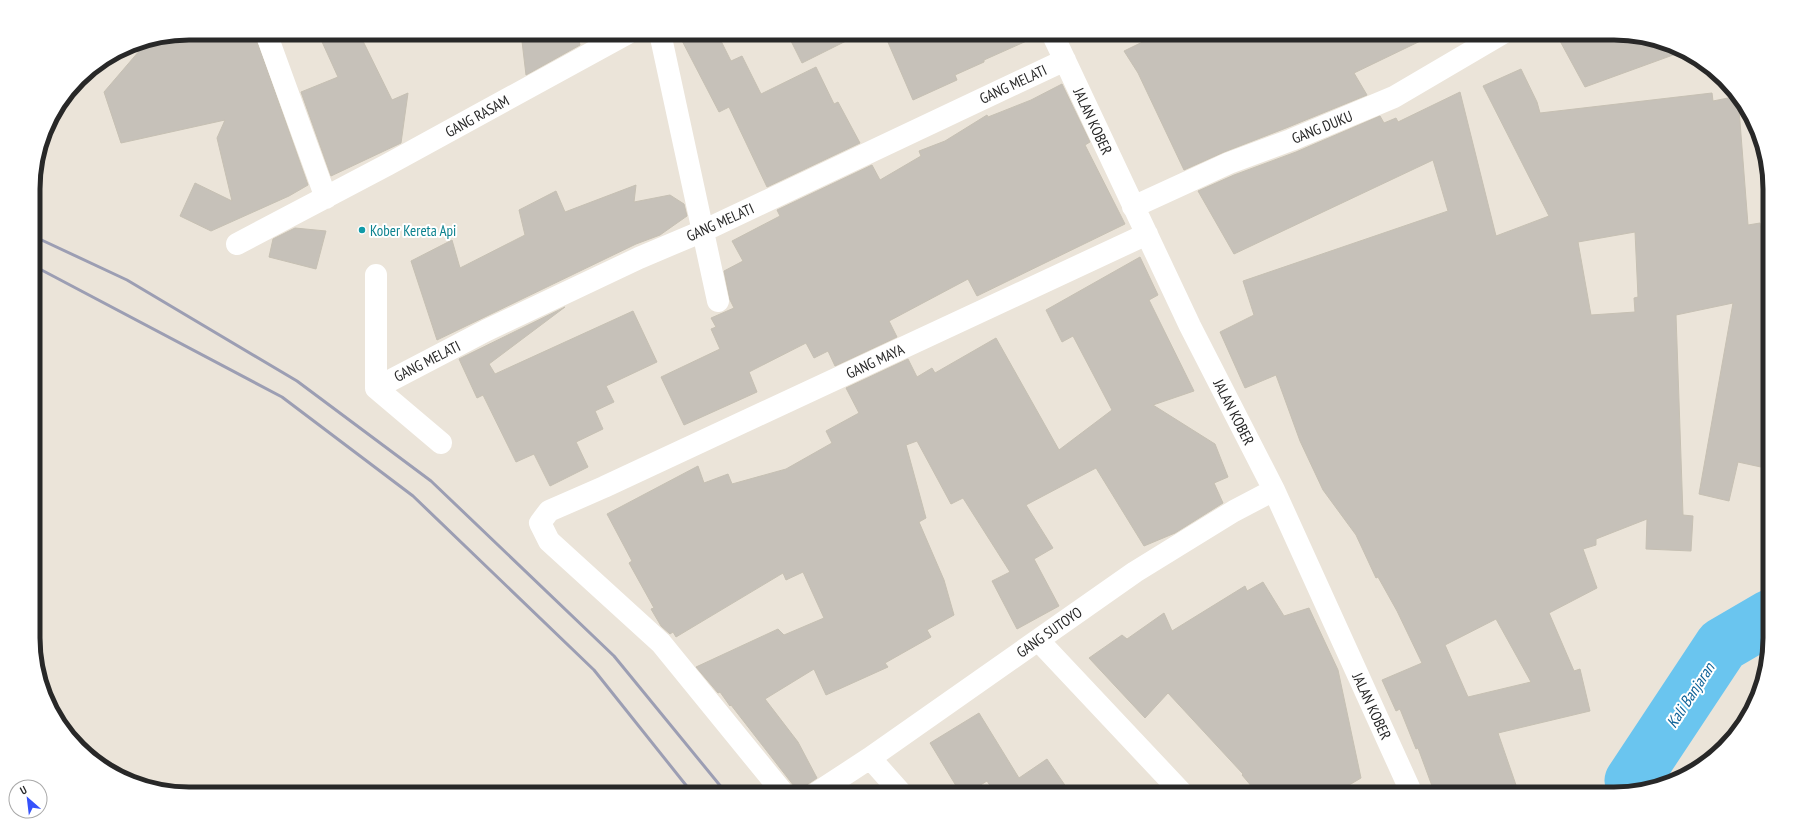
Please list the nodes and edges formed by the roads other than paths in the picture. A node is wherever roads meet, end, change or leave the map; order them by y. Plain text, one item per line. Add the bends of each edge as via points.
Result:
1 (269, 40) edge
2 (615, 40) edge
3 (662, 40) edge
4 (1055, 40) edge
5 (1491, 40) edge
6 (1065, 60) junction
7 (326, 198) junction
8 (1133, 207) junction
9 (704, 231) junction
10 (1147, 234) junction
11 (236, 244) dead end
12 (376, 275) dead end
13 (718, 301) dead end
14 (376, 388) junction
15 (441, 443) dead end
16 (1274, 490) junction
17 (1038, 640) junction
18 (870, 758) junction
19 (778, 787) edge
20 (826, 787) edge
21 (896, 787) edge
22 (1176, 787) edge
23 (1409, 787) edge

1 - 7 street
2 - 7 street, GANG RASAM
3 - 9 street
4 - 6 street, JALAN KOBER
5 - 8 street, GANG DUKU via 1394,98 1229,164
6 - 8 street, JALAN KOBER
6 - 9 street, GANG MELATI
7 - 11 street, GANG RASAM
8 - 10 street, JALAN KOBER
9 - 13 street
9 - 14 street, GANG MELATI via 639,258 487,330
10 - 16 street, JALAN KOBER via 1190,326
10 - 19 street, GANG MAYA via 549,511 540,523 549,540 661,643
12 - 14 street
14 - 15 street
16 - 17 street, GANG SUTOYO via 1234,511 1136,572
16 - 23 street, JALAN KOBER
17 - 18 street, GANG SUTOYO
17 - 22 street
18 - 20 street, GANG SUTOYO
18 - 21 street

